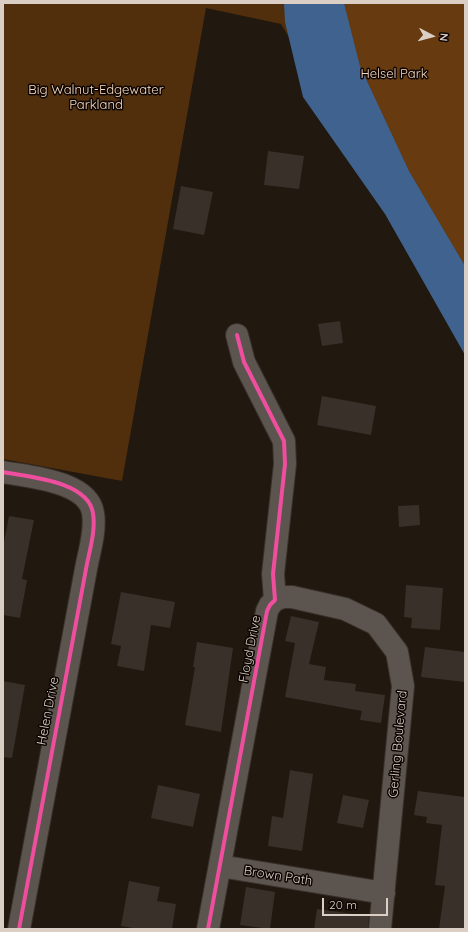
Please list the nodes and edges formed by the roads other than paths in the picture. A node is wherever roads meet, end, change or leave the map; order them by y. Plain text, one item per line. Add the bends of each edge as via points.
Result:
1 (236, 335) dead end
2 (3, 472) edge
3 (275, 600) junction
4 (220, 866) junction
5 (384, 893) junction
6 (19, 929) edge
7 (208, 929) edge
8 (380, 929) edge

1 - 3 street via 244,362 284,446 285,464 273,574
2 - 6 street, Helen Drive via 63,484 87,497 93,513 93,529
3 - 4 street, Floyd Drive via 267,611
3 - 5 street, Gerling Boulevard via 292,597 345,608 376,624 397,652 403,686
4 - 5 street, Brown Path
4 - 7 street, Floyd Drive
5 - 8 street, Gerling Boulevard

